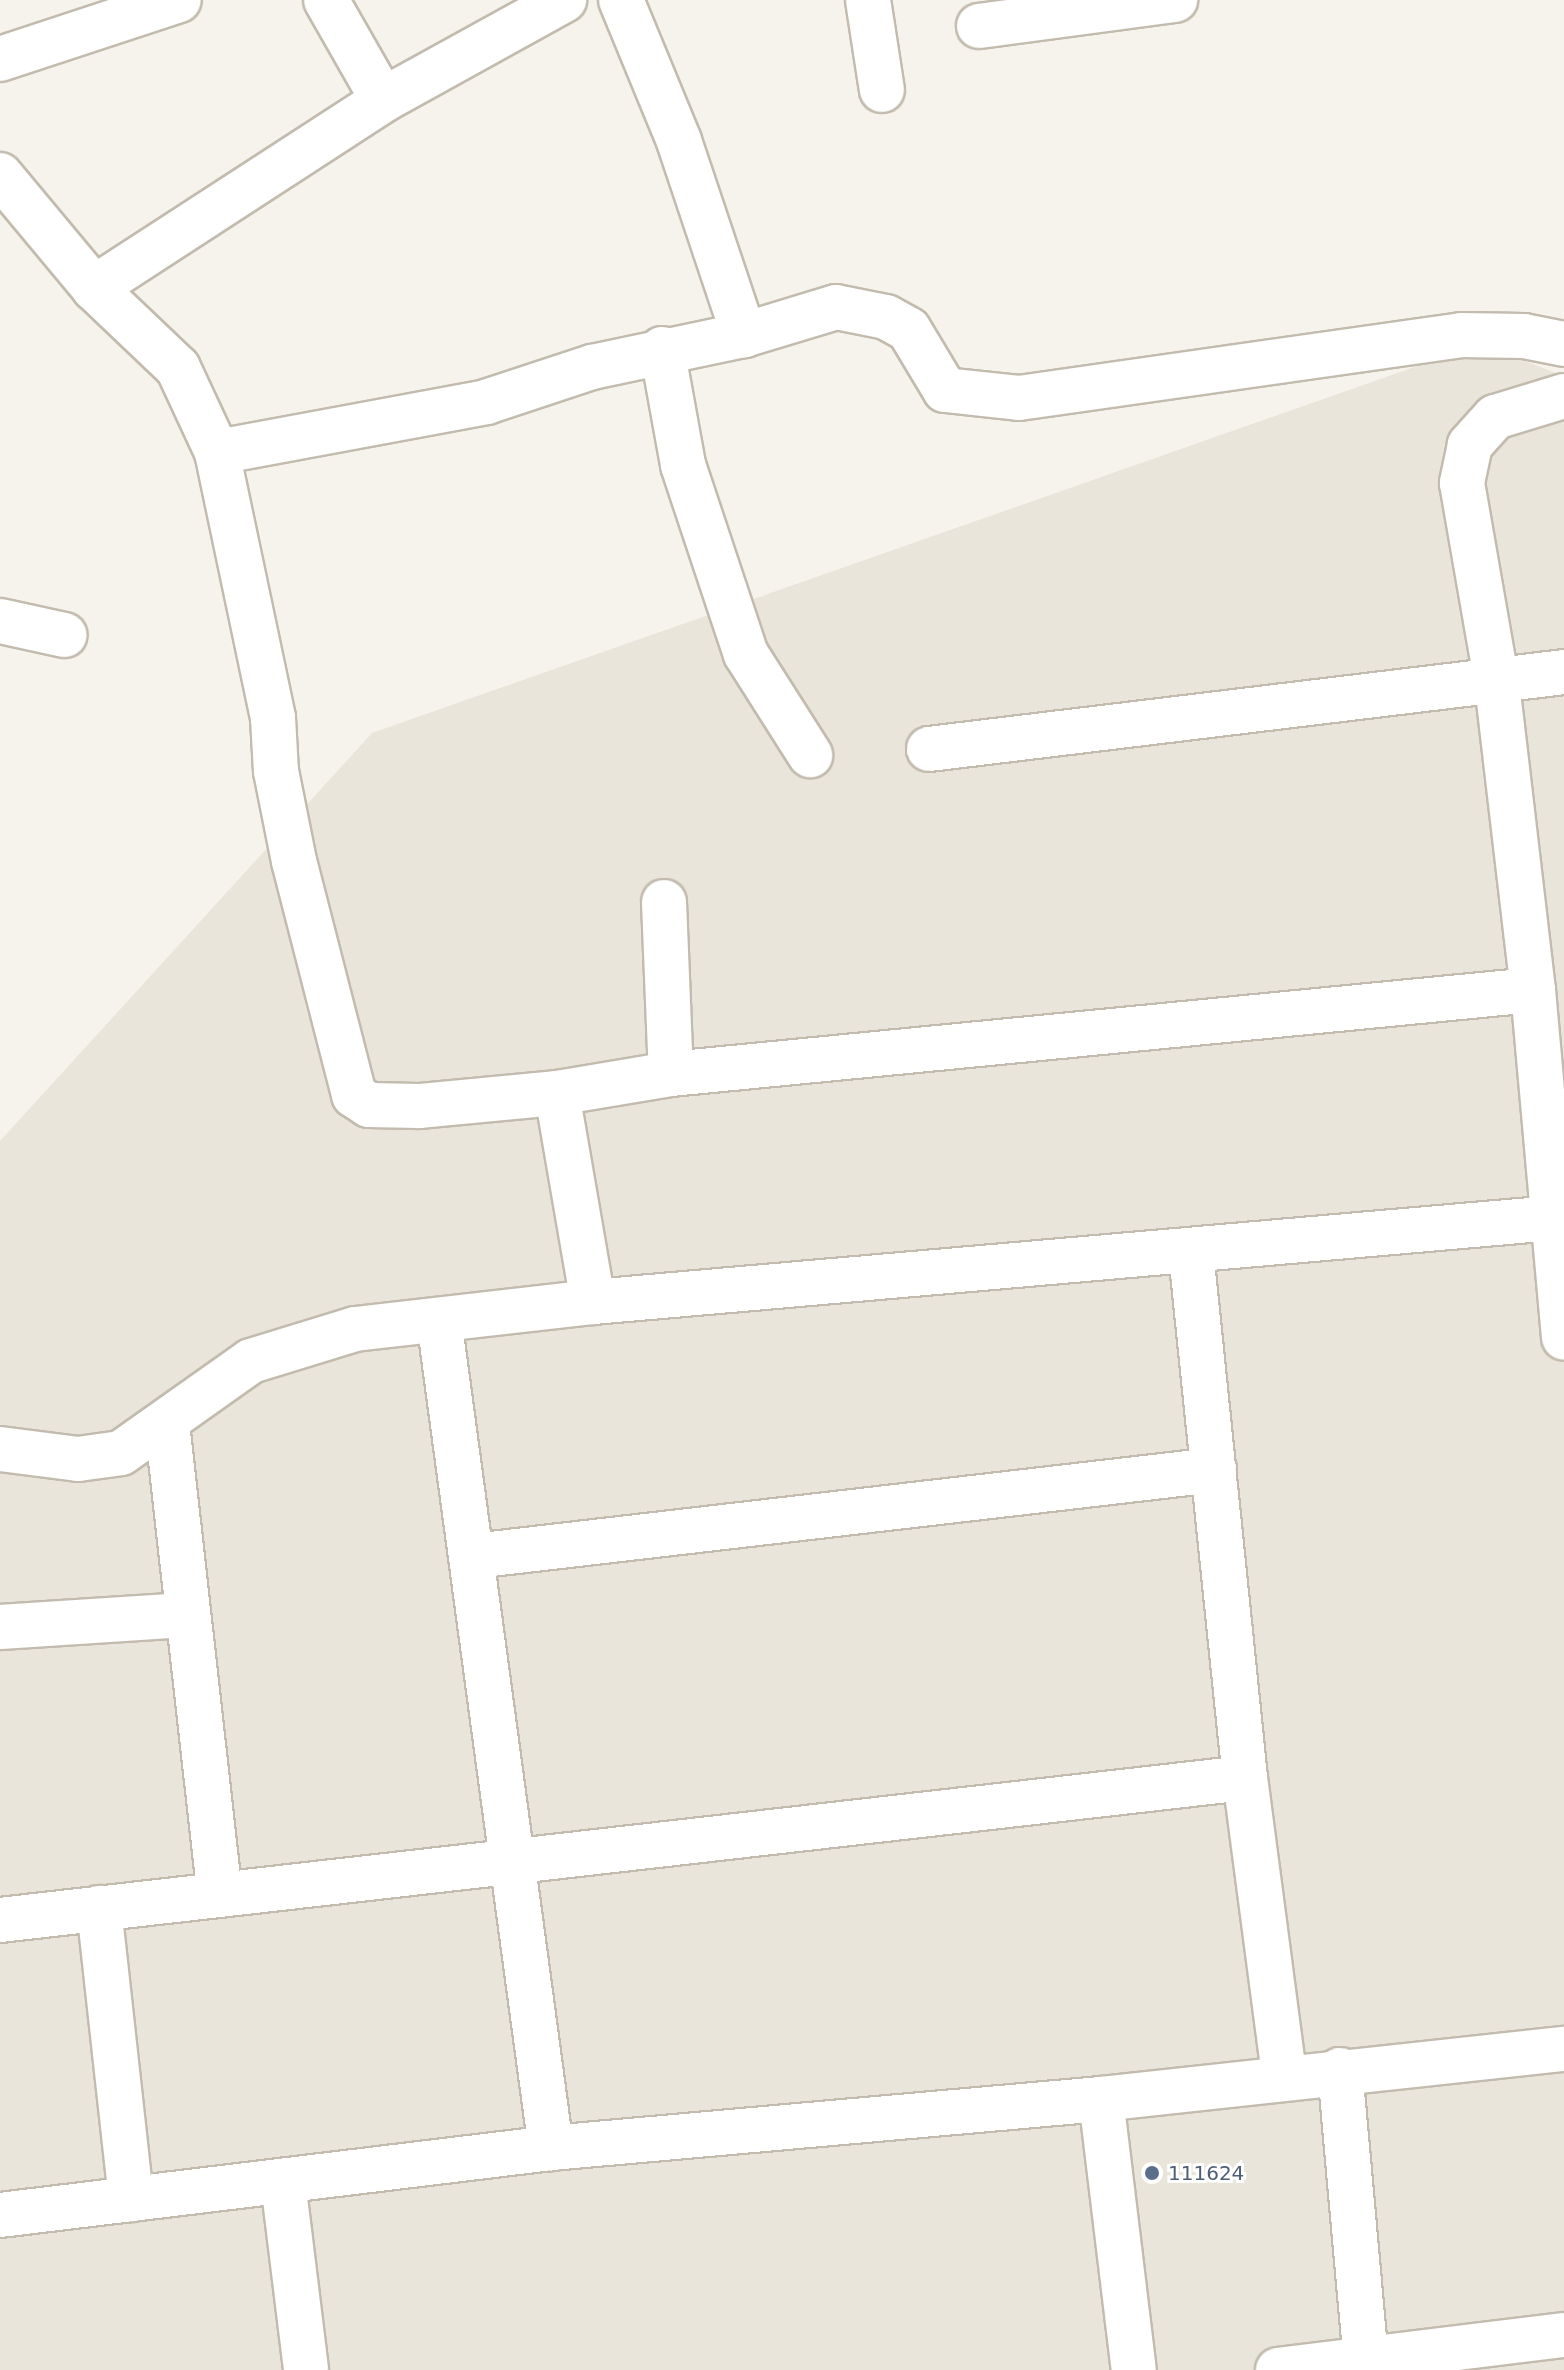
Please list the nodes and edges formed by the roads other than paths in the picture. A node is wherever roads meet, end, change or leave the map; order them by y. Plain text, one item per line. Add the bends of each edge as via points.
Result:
1 (179, 0) edge
2 (326, 0) edge
3 (564, 0) edge
4 (621, 0) edge
5 (868, 0) edge
6 (1175, 0) edge
7 (100, 12) edge
8 (979, 26) dead end
9 (0, 59) edge
10 (882, 90) dead end
11 (383, 100) junction
12 (0, 175) edge
13 (94, 288) junction
14 (744, 335) junction
15 (1564, 344) edge
16 (662, 349) junction
17 (1564, 396) edge
18 (217, 452) junction
19 (0, 621) edge
20 (64, 635) dead end
21 (1564, 672) edge
22 (1497, 684) junction
23 (929, 749) dead end
24 (810, 755) dead end
25 (664, 902) dead end
26 (1533, 990) junction
27 (671, 1074) junction
28 (557, 1093) junction
29 (1558, 1218) edge
30 (1191, 1253) junction
31 (593, 1302) junction
32 (439, 1320) junction
33 (1564, 1338) edge
34 (167, 1424) junction
35 (0, 1449) edge
36 (1214, 1470) junction
37 (474, 1556) junction
38 (187, 1615) junction
39 (0, 1627) edge
40 (1245, 1778) junction
41 (514, 1863) junction
42 (220, 1894) junction
43 (99, 1908) junction
44 (0, 1920) edge
45 (1564, 2049) edge
46 (1340, 2070) junction
47 (1284, 2076) junction
48 (1101, 2099) junction
49 (551, 2148) junction
50 (283, 2182) junction
51 (131, 2199) junction
52 (0, 2215) edge
53 (1564, 2335) edge
54 (1367, 2364) edge
55 (306, 2370) edge
56 (1134, 2370) edge
57 (1278, 2370) edge

1 - 7 street
2 - 11 street
3 - 11 street
4 - 14 street via 679,141
5 - 10 street
6 - 8 street
7 - 9 street
11 - 13 street
12 - 13 street
13 - 18 street via 178,368
14 - 15 street via 836,307 886,317 909,330 945,390 1019,398 1461,335 1524,336
14 - 16 street
16 - 18 street via 486,402
16 - 24 street via 683,465 746,654
17 - 22 street via 1495,417 1470,445 1462,483
18 - 28 street via 273,718 276,771 291,846 354,1095 369,1105 419,1106
19 - 20 street
21 - 22 street
22 - 23 street via 1205,712
22 - 26 street
25 - 27 street
26 - 27 street
26 - 29 street
27 - 28 street
28 - 31 street
29 - 30 street
29 - 33 street
30 - 31 street
30 - 36 street
31 - 32 street
32 - 34 street via 355,1329 251,1361
32 - 37 street
34 - 35 street via 121,1453 78,1459
34 - 38 street
36 - 37 street
36 - 40 street
37 - 41 street
38 - 39 street
38 - 42 street
40 - 41 street
40 - 47 street
41 - 42 street
41 - 49 street
42 - 43 street
43 - 44 street
43 - 51 street
45 - 46 street
46 - 47 street
46 - 54 street
47 - 48 street
48 - 49 street
48 - 56 street
49 - 50 street
50 - 51 street
50 - 55 street
51 - 52 street
53 - 54 street
54 - 57 street

